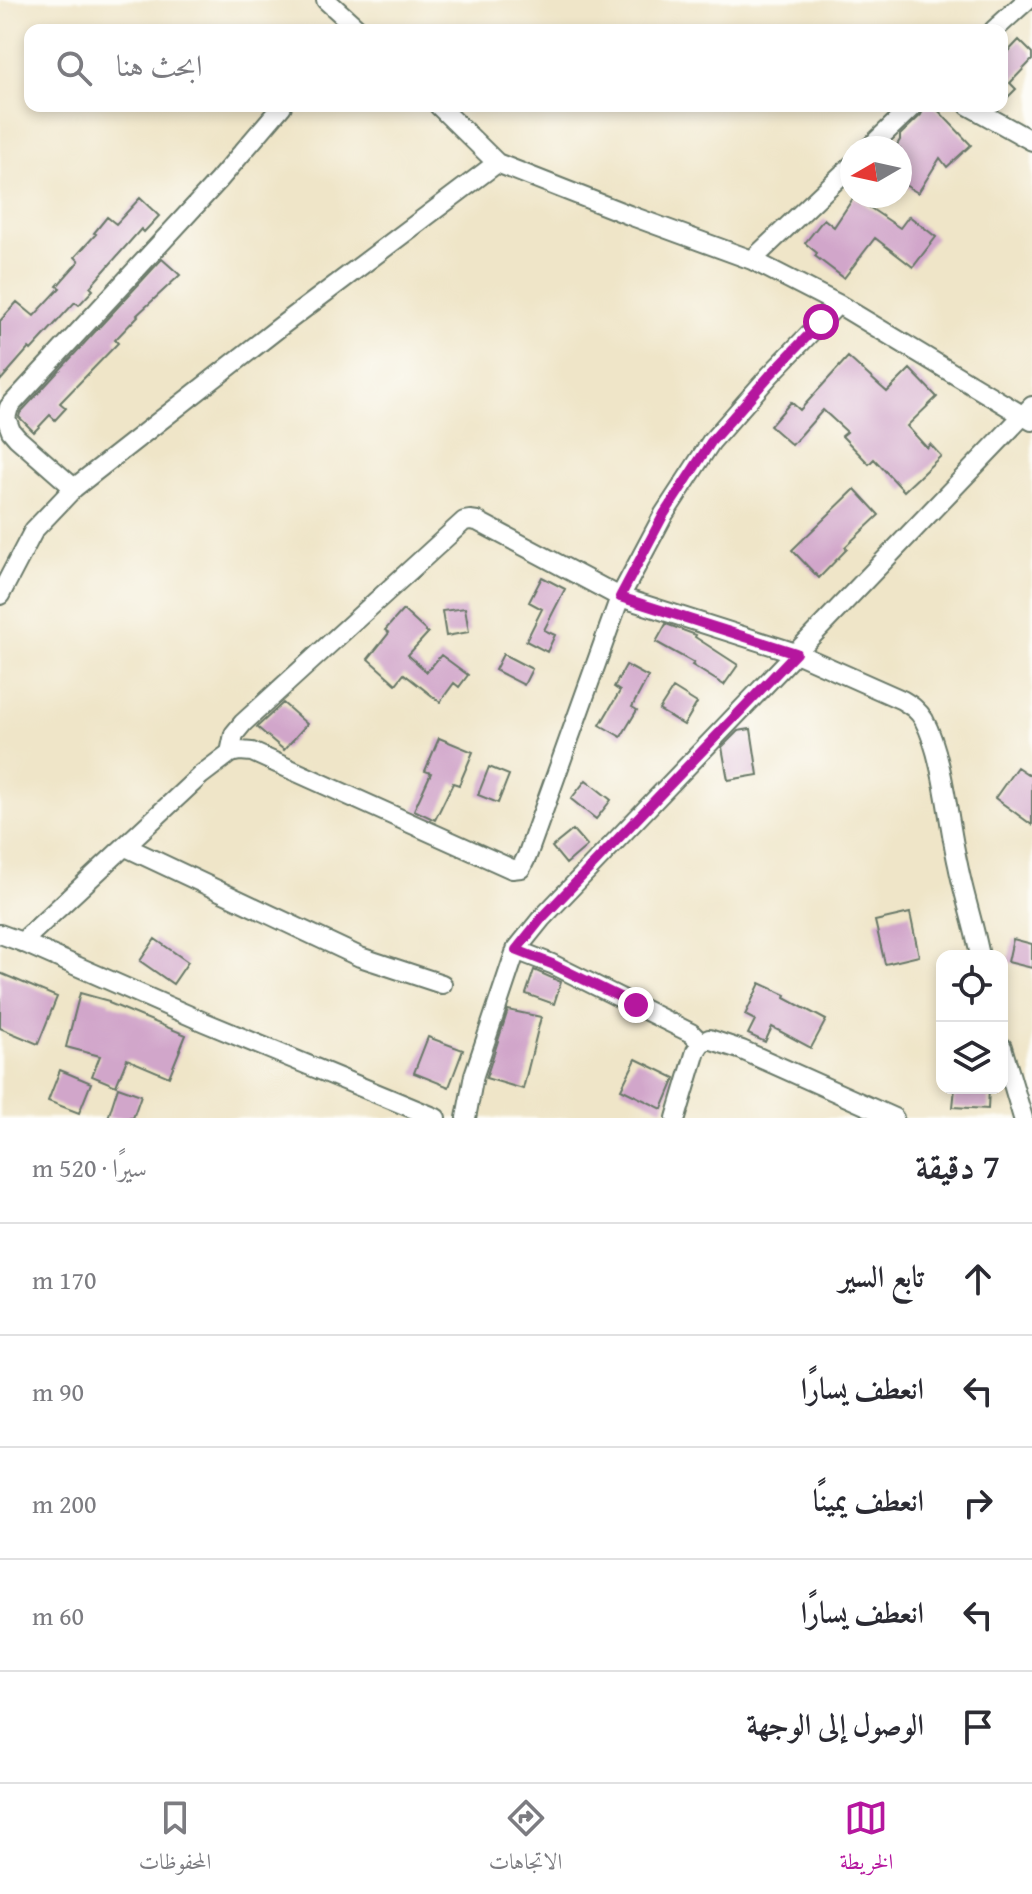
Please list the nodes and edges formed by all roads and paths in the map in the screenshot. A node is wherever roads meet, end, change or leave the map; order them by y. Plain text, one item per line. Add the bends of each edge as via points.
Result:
1 (326, 0) edge
2 (1027, 0) edge
3 (349, 24) edge
4 (1001, 24) edge
5 (277, 112) edge
6 (445, 112) edge
7 (907, 112) edge
8 (980, 112) edge
9 (882, 136) edge
10 (1032, 141) edge
11 (497, 163) junction
12 (840, 176) edge
13 (752, 260) junction
14 (838, 304) junction
15 (1029, 414) edge
16 (74, 488) junction
17 (0, 595) edge
18 (620, 597) junction
19 (796, 653) junction
20 (230, 753) junction
21 (126, 847) junction
22 (0, 934) edge
23 (22, 942) junction
24 (516, 950) junction
25 (979, 950) edge
26 (442, 984) dead end
27 (701, 1043) junction
28 (1008, 1067) edge
29 (436, 1118) edge
30 (466, 1118) edge
31 (676, 1118) edge
32 (894, 1118) edge
33 (1023, 1118) edge

1 - 3 street
2 - 4 street
5 - 16 street via 9,407 11,431
6 - 11 street
7 - 9 street
8 - 10 street
11 - 13 street
11 - 16 street
12 - 13 street
13 - 14 street
14 - 15 street
14 - 18 street via 711,442 664,514
15 - 19 street
16 - 17 street via 34,530
18 - 19 street
18 - 20 street via 477,521 464,521 243,723
18 - 20 street via 521,868 512,869 252,752
19 - 24 street
19 - 25 street via 902,700 925,722
20 - 21 street
21 - 23 street
21 - 26 street via 360,957
22 - 23 street
23 - 29 street
24 - 27 street via 691,1033
24 - 30 street via 474,1075
27 - 31 street
27 - 32 street via 709,1039 742,1050
28 - 33 street

